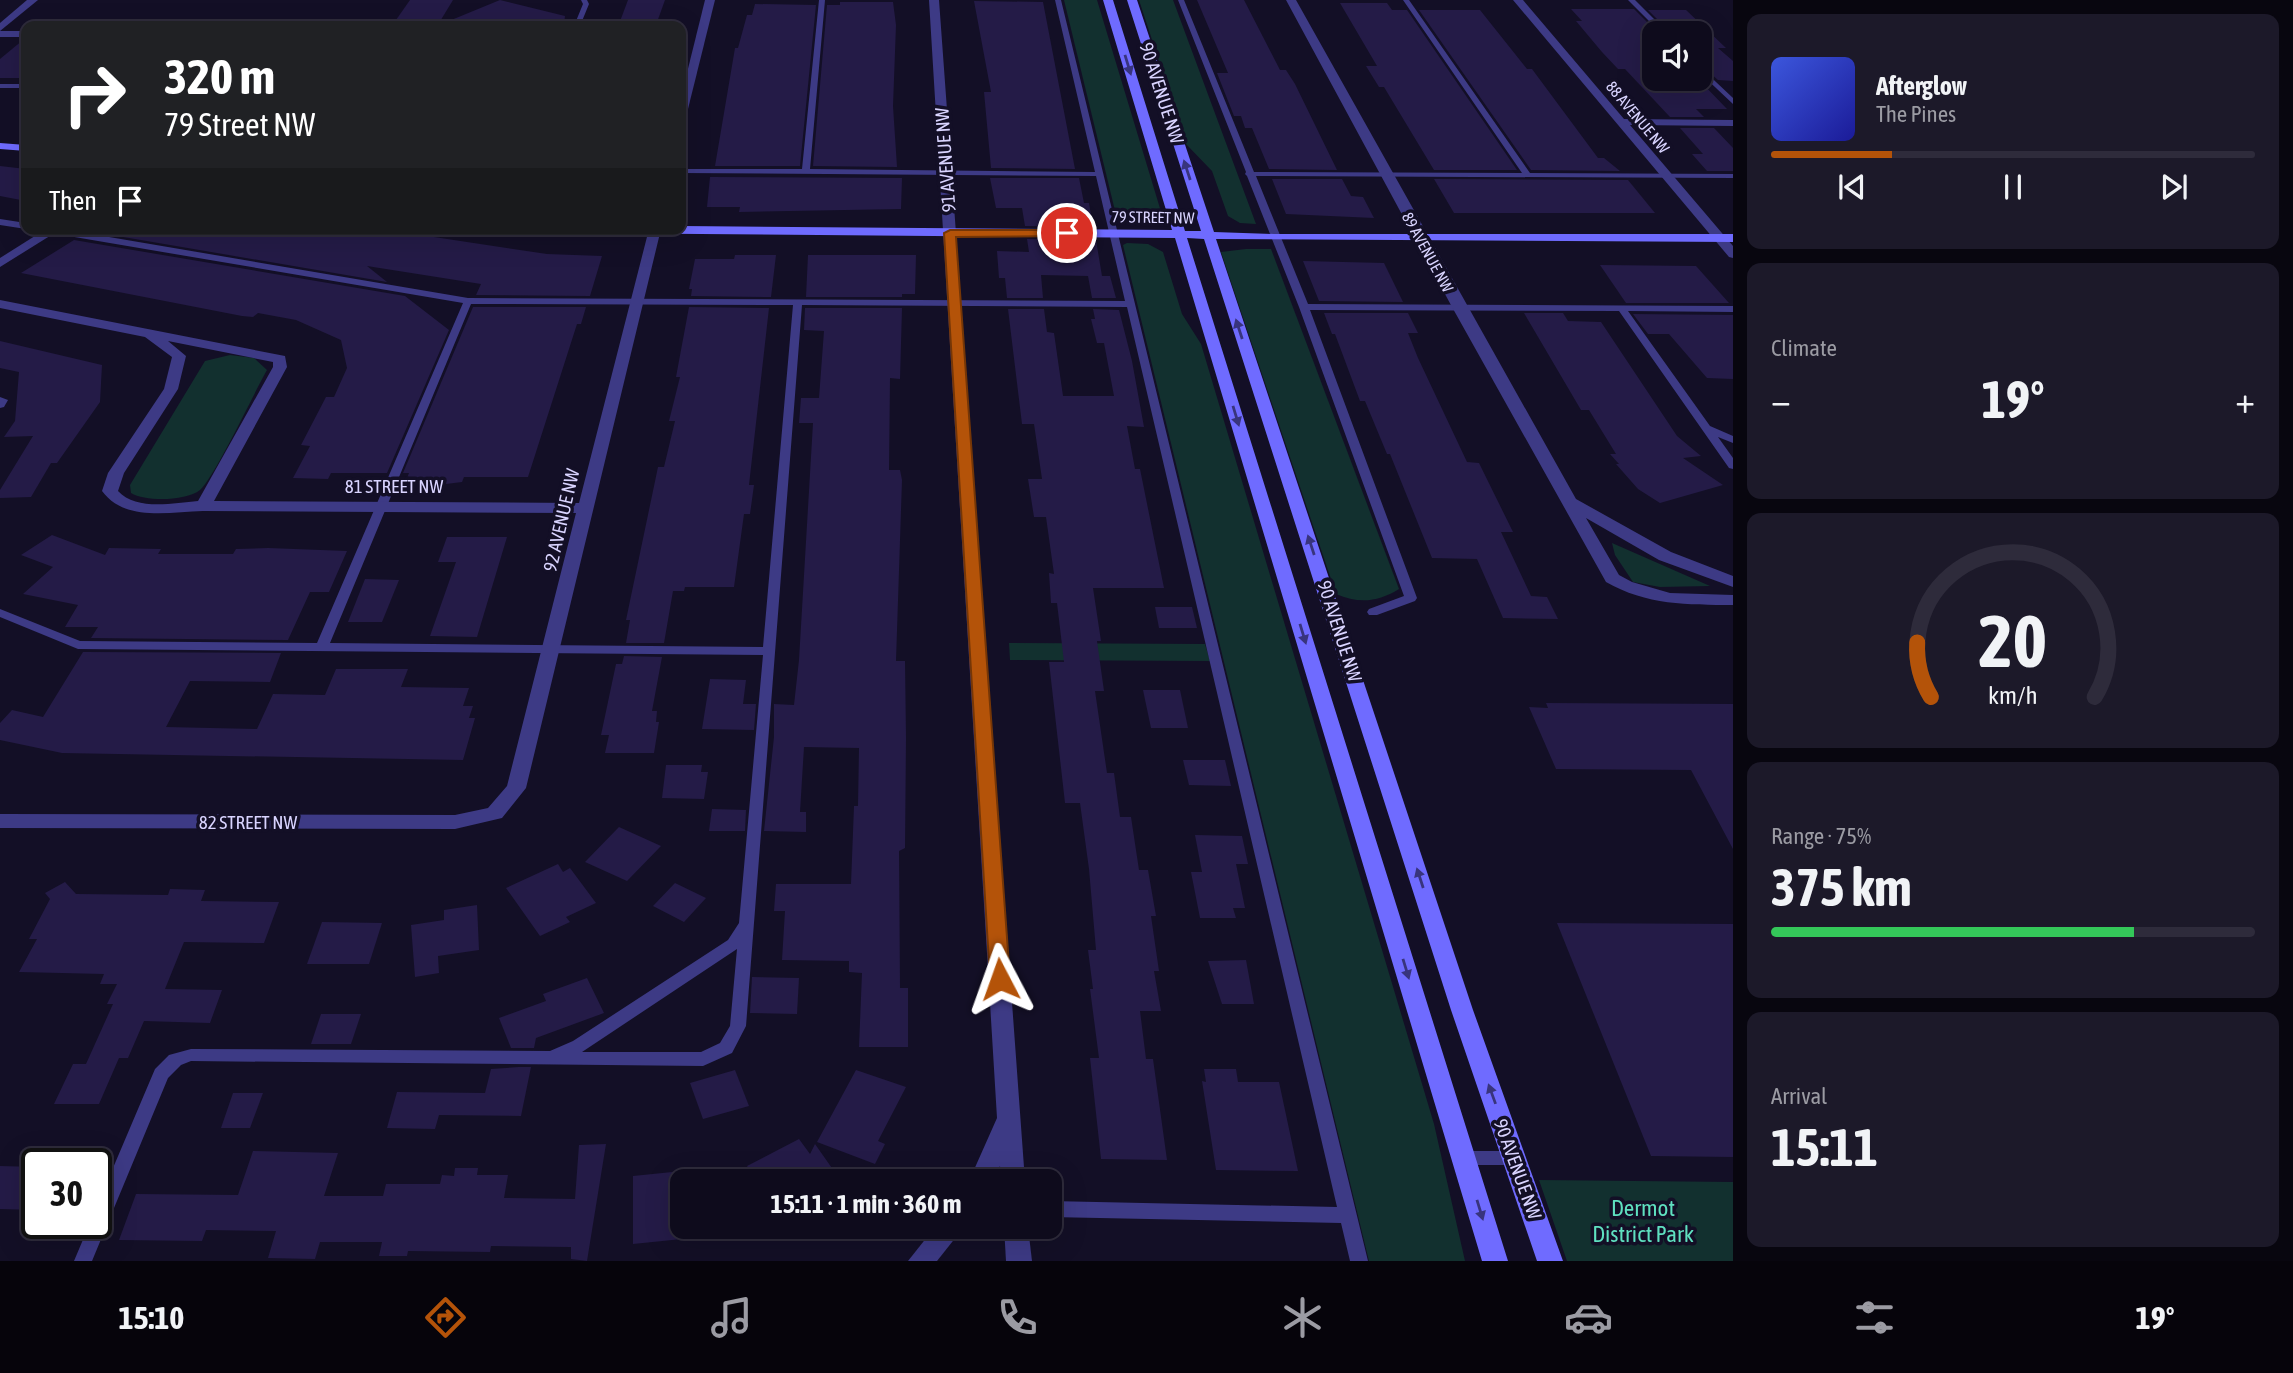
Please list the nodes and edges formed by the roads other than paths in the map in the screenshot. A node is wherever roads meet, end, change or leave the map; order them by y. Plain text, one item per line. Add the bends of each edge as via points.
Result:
1 (33, 0) edge
2 (584, 0) edge
3 (710, 0) edge
4 (822, 0) edge
5 (934, 0) edge
6 (1058, 0) edge
7 (1108, 0) edge
8 (1132, 0) edge
9 (1181, 0) edge
10 (1292, 0) edge
11 (1406, 0) edge
12 (1518, 0) edge
13 (1631, 0) edge
14 (579, 21) edge
15 (1653, 21) edge
16 (0, 28) edge
17 (0, 34) edge
18 (21, 34) edge
19 (1712, 81) edge
20 (0, 86) edge
21 (21, 86) edge
22 (686, 88) edge
23 (1733, 102) edge
24 (1621, 122) junction
25 (1733, 123) edge
26 (0, 146) edge
27 (21, 148) edge
28 (686, 171) edge
29 (806, 173) junction
30 (946, 173) junction
31 (1099, 174) junction
32 (1249, 174) junction
33 (1386, 175) junction
34 (1528, 175) junction
35 (1667, 176) junction
36 (1733, 176) edge
37 (0, 222) edge
38 (21, 225) edge
39 (686, 231) edge
40 (950, 233) junction
41 (1114, 233) junction
42 (1180, 234) junction
43 (43, 235) edge
44 (80, 235) edge
45 (654, 235) edge
46 (1208, 235) junction
47 (1420, 236) junction
48 (1719, 237) junction
49 (1733, 237) edge
50 (1274, 238) junction
51 (1733, 254) edge
52 (0, 263) edge
53 (468, 301) junction
54 (639, 302) junction
55 (798, 303) junction
56 (0, 304) edge
57 (955, 304) junction
58 (1130, 304) junction
59 (1304, 307) junction
60 (1459, 307) junction
61 (1622, 309) junction
62 (1733, 309) edge
63 (145, 331) junction
64 (1706, 428) junction
65 (1733, 440) edge
66 (1733, 466) edge
67 (1568, 502) junction
68 (203, 506) junction
69 (381, 507) junction
70 (585, 508) junction
71 (1733, 582) edge
72 (1733, 600) edge
73 (1373, 612) dead end
74 (0, 613) edge
75 (322, 647) junction
76 (553, 648) junction
77 (769, 651) junction
78 (495, 813) joint
79 (0, 821) edge
80 (747, 922) junction
81 (546, 1057) junction
82 (1010, 1115) junction
83 (1464, 1158) junction
84 (1514, 1158) junction
85 (987, 1169) edge
86 (1012, 1169) edge
87 (1062, 1209) edge
88 (1347, 1215) junction
89 (940, 1239) edge
90 (1017, 1239) edge
91 (83, 1261) edge
92 (921, 1261) edge
93 (1019, 1261) edge
94 (1359, 1261) edge
95 (1495, 1261) edge
96 (1550, 1261) edge

1 - 16 street
2 - 14 lane
3 - 22 street
4 - 29 lane
5 - 30 street, 91 AVENUE NW
6 - 31 lane
7 -> 42 main road, 90 AVENUE NW
46 -> 8 main road, 90 AVENUE NW
9 - 32 lane
10 - 33 street, 89 AVENUE NW
11 - 34 lane
12 - 24 street, 88 AVENUE NW
13 - 15 lane
17 - 18 street
19 - 23 lane
20 - 21 lane
24 - 25 street
24 - 35 street, 88 AVENUE NW
26 - 27 main road
28 - 29 lane
29 - 30 lane
30 - 31 lane
30 - 40 street, 91 AVENUE NW
31 - 41 lane
32 - 33 lane
32 - 50 lane
33 - 34 lane
33 - 47 street, 89 AVENUE NW
34 - 35 lane
35 - 36 lane
35 - 48 street, 88 AVENUE NW
37 - 38 lane
39 - 40 main road, 79 STREET NW
40 - 41 main road, 79 STREET NW
40 - 57 street, 91 AVENUE NW
41 - 42 main road, 79 STREET NW
41 - 58 lane
42 - 46 main road, 79 STREET NW
42 -> 83 main road, 90 AVENUE NW
43 - 52 street
44 - 53 lane
45 - 54 street, 92 AVENUE NW
46 - 50 main road, 79 STREET NW
84 -> 46 main road, 90 AVENUE NW
47 - 48 main road, 79 STREET NW
47 - 50 main road, 79 STREET NW
47 - 60 street, 89 AVENUE NW
48 - 49 main road, 79 STREET NW
48 - 51 street, 88 AVENUE NW
50 - 59 lane
53 - 54 lane
53 - 69 lane
54 - 55 lane
54 - 70 street, 92 AVENUE NW
55 - 57 lane
55 - 77 lane
56 - 63 street, 81 STREET NW
57 - 58 lane
57 - 82 street, 91 AVENUE NW
58 - 88 lane
59 - 60 lane
59 - 73 lane via 1410,598
60 - 61 lane
60 - 67 street, 89 AVENUE NW
61 - 62 lane
61 - 64 lane
63 - 68 street, 81 STREET NW via 180,356 171,388 116,473 110,491 117,500 131,505
63 - 68 street, 81 STREET NW via 280,359 280,368
64 - 65 lane
64 - 66 lane
67 - 71 street via 1665,556
67 - 72 street, 89 AVENUE NW via 1612,578 1631,591 1658,599
68 - 69 street, 81 STREET NW
69 - 70 street, 81 STREET NW
69 - 75 lane
70 - 76 street, 92 AVENUE NW
74 - 75 lane via 78,645
75 - 76 lane
76 - 77 lane
76 - 78 street, 92 AVENUE NW via 516,788
77 - 80 lane
78 - 79 street, 82 STREET NW via 455,822
80 - 81 lane via 733,944 579,1046
80 - 81 lane via 738,1026 726,1048 703,1059
81 - 91 lane via 191,1055 175,1060 161,1074
82 - 85 street, 91 AVENUE NW
82 - 86 street, 91 AVENUE NW
83 - 84 lane
83 -> 95 main road, 90 AVENUE NW
84 - 96 main road, 90 AVENUE NW
87 - 88 lane
88 - 94 lane
89 - 92 street
90 - 93 street

